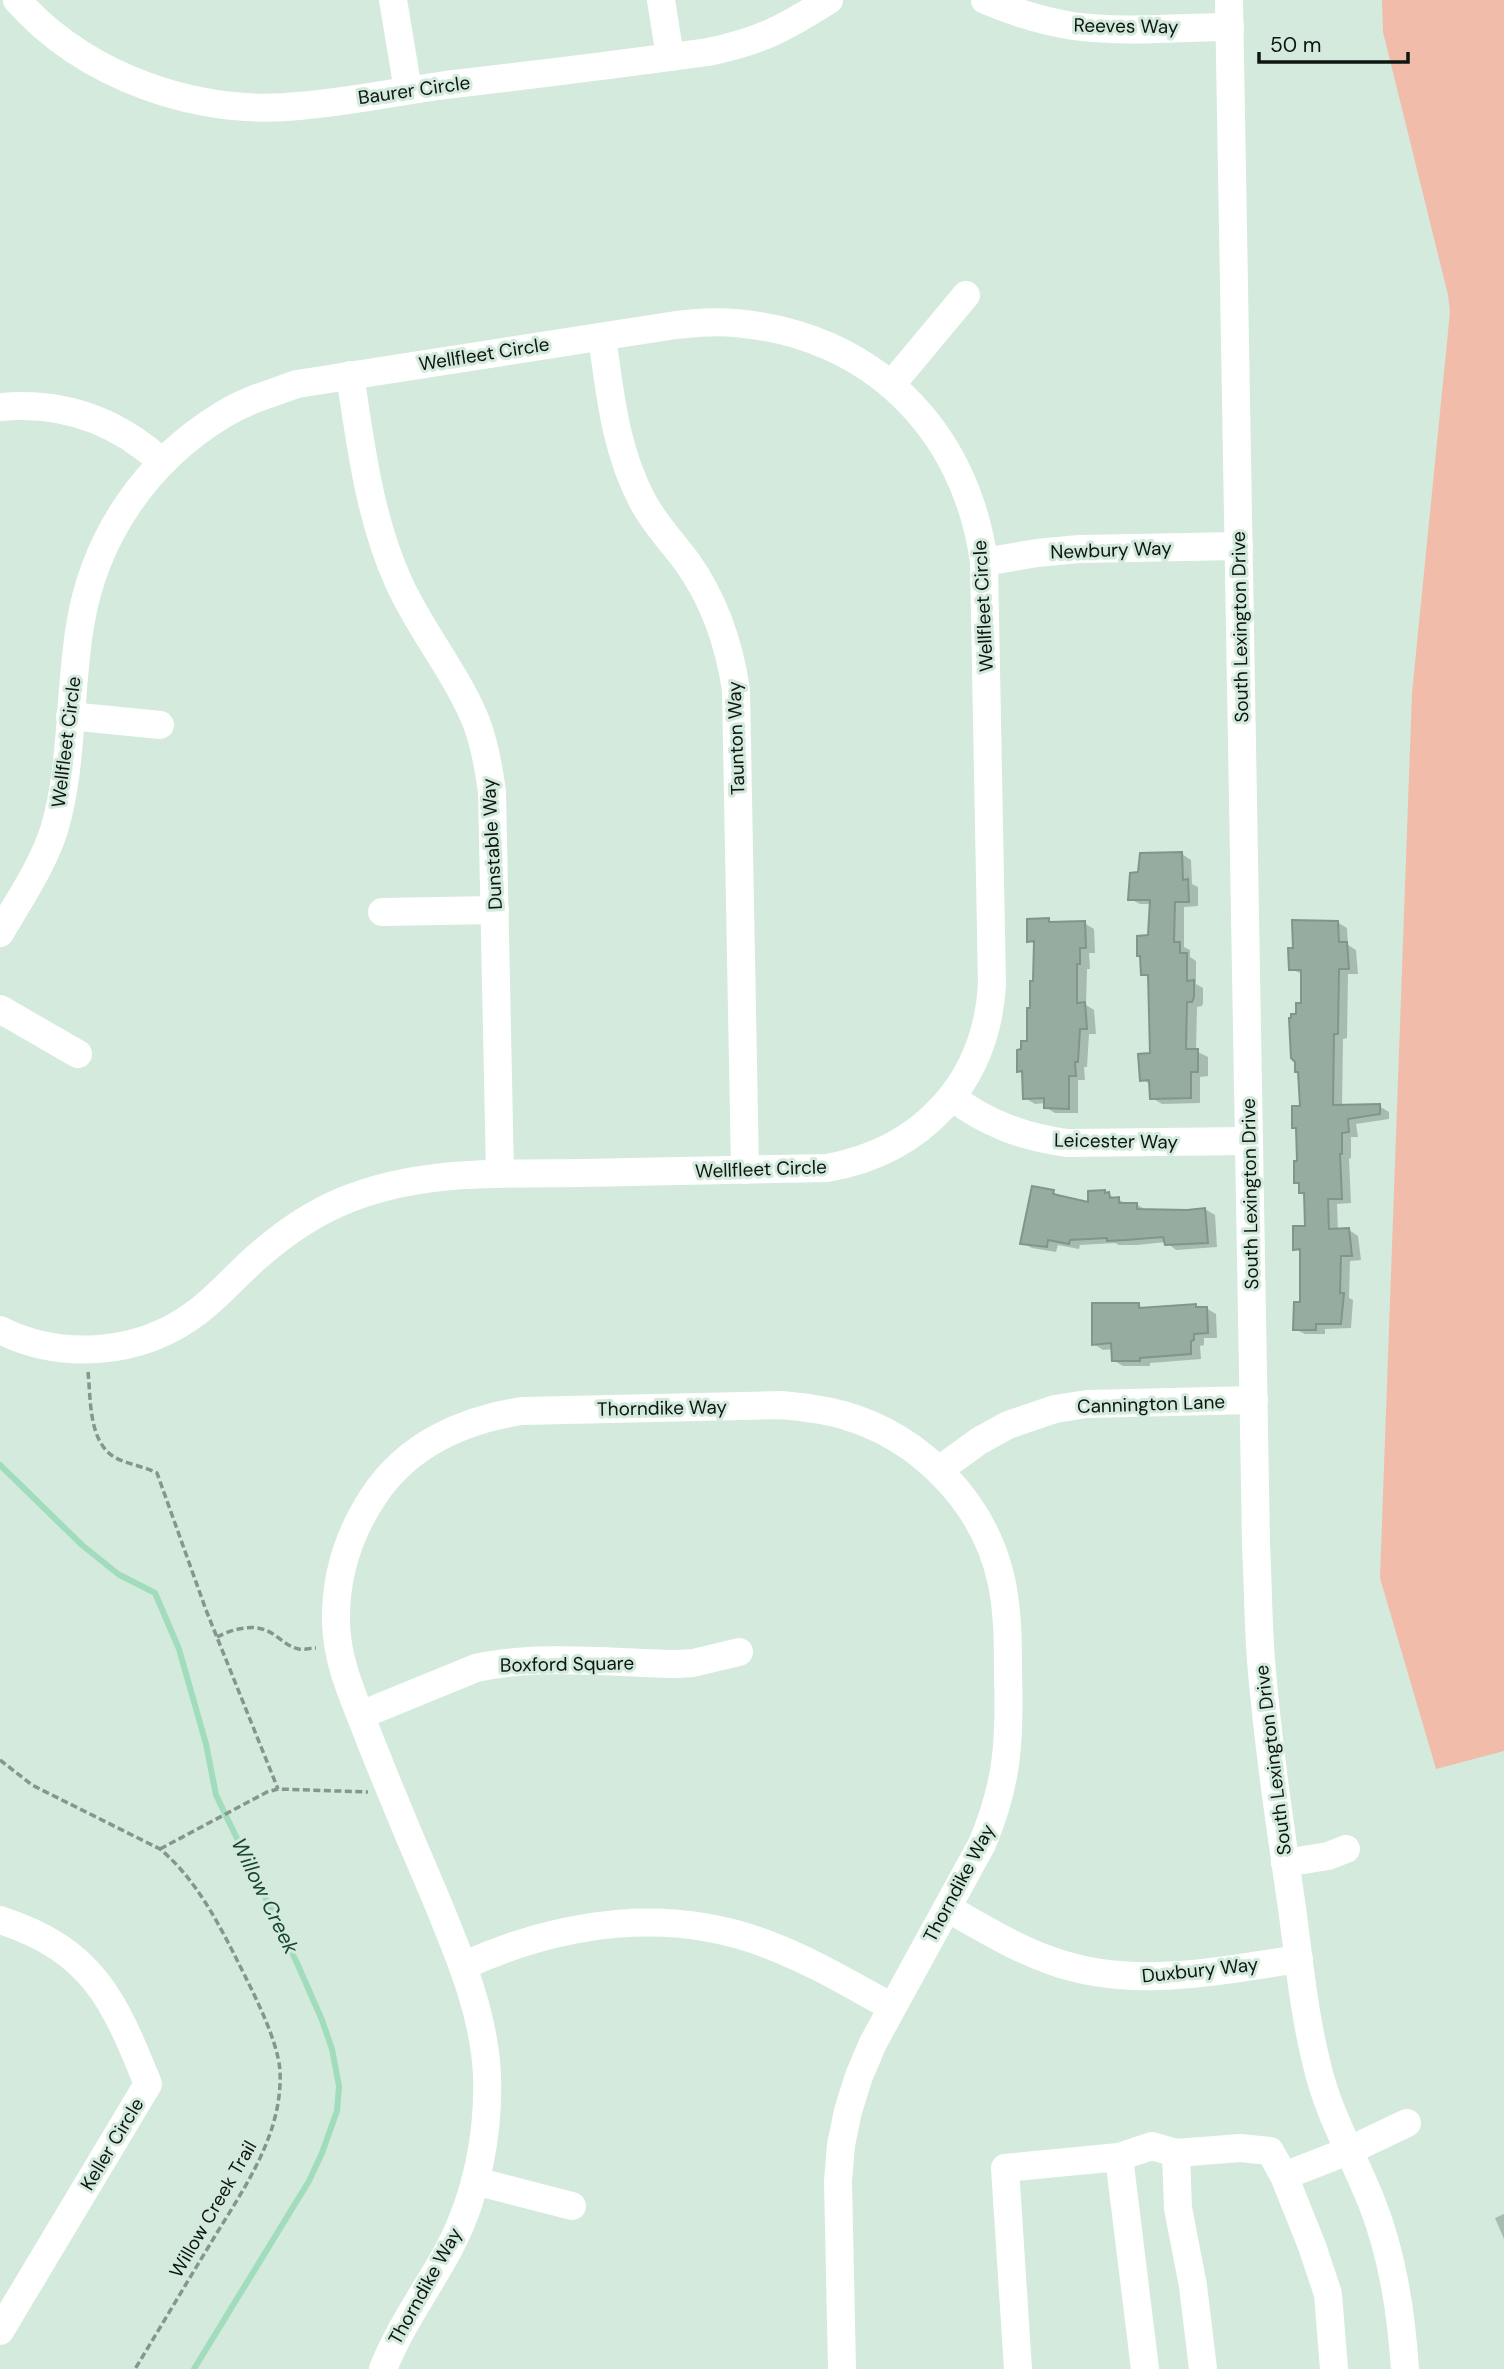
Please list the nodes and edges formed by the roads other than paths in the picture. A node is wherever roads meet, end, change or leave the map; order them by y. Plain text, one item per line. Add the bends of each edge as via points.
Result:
1 (17, 0) edge
2 (393, 0) edge
3 (661, 0) edge
4 (829, 0) edge
5 (985, 0) edge
6 (1230, 13) edge
7 (670, 57) junction
8 (408, 90) junction
9 (966, 295) dead end
10 (601, 337) junction
11 (350, 375) junction
12 (891, 385) junction
13 (0, 407) edge
14 (162, 462) junction
15 (1239, 546) junction
16 (984, 562) junction
17 (70, 716) junction
18 (159, 724) dead end
19 (495, 910) junction
20 (382, 912) dead end
21 (0, 933) edge
22 (0, 1009) edge
23 (78, 1054) dead end
24 (952, 1097) junction
25 (1249, 1141) junction
26 (745, 1170) junction
27 (500, 1174) junction
28 (0, 1330) edge
29 (1254, 1400) junction
30 (939, 1470) junction
31 (739, 1652) dead end
32 (360, 1714) junction
33 (1346, 1849) dead end
34 (1285, 1863) junction
35 (947, 1908) junction
36 (0, 1920) edge
37 (1299, 1959) junction
38 (463, 1966) junction
39 (892, 2007) junction
40 (1407, 2123) dead end
41 (1348, 2151) junction
42 (1176, 2153) junction
43 (1119, 2157) junction
44 (1284, 2176) junction
45 (475, 2181) junction
46 (572, 2206) dead end
47 (0, 2331) edge
48 (383, 2369) edge
49 (842, 2369) edge
50 (1018, 2369) edge
51 (1145, 2369) edge
52 (1203, 2369) edge
53 (1334, 2369) edge
54 (1405, 2369) edge

1 - 8 street, Baurer Circle via 77,51 174,96 262,108
2 - 8 street
3 - 7 street
4 - 7 street, Baurer Circle via 773,34 738,46
5 - 6 street, Reeves Way via 1042,20 1107,29
6 - 15 street, South Lexington Drive
7 - 8 street, Baurer Circle
9 - 12 street
10 - 11 street, Wellfleet Circle
10 - 12 street, Wellfleet Circle via 706,322 777,329 818,341
10 - 26 street, Taunton Way via 628,472 643,503 706,591 731,656 736,690
11 - 14 street, Wellfleet Circle via 297,384 254,399 200,430
11 - 19 street, Dunstable Way via 366,481 380,532 398,582 477,724 487,758
12 - 16 street, Wellfleet Circle via 921,414 952,459 969,496
13 - 14 street via 40,405 88,415 132,437
14 - 17 street, Wellfleet Circle via 122,511 101,552 79,627
15 - 16 street, Newbury Way via 1079,549
15 - 25 street, South Lexington Drive
16 - 24 street, Wellfleet Circle via 991,995 981,1043
17 - 18 street
17 - 21 street, Wellfleet Circle via 54,831
19 - 20 street
19 - 27 street, Dunstable Way
22 - 23 street
24 - 25 street, Leicester Way via 1013,1132 1058,1142
24 - 26 street, Wellfleet Circle via 917,1131 865,1159 827,1168
25 - 29 street, South Lexington Drive
26 - 27 street, Wellfleet Circle
27 - 28 street, Wellfleet Circle via 403,1182 340,1202 283,1236 178,1325 124,1346 85,1350 46,1346
29 - 30 street, Cannington Lane via 1087,1404 1055,1409 1008,1424
29 - 34 street, South Lexington Drive via 1261,1658
30 - 32 street, Thorndike Way via 873,1425 812,1408 522,1411 467,1424 441,1435 396,1469 361,1515 349,1541 337,1597 338,1644
30 - 35 street, Thorndike Way via 979,1522 999,1571 1007,1613 1009,1707 1006,1768 993,1818
31 - 32 street, Boxford Square via 677,1664 495,1664
32 - 38 street, Thorndike Way
33 - 34 street
34 - 37 street, South Lexington Drive
35 - 37 street, Duxbury Way via 1025,1950 1113,1976 1175,1977
35 - 39 street, Thorndike Way
36 - 47 street, Keller Circle via 51,1942 96,1980 118,2012 148,2084
37 - 41 street, South Lexington Drive via 1317,2067
38 - 39 street via 535,1937 574,1928 614,1923 694,1926 771,1945
38 - 45 street, Thorndike Way via 478,2014 487,2073 487,2109
39 - 49 street, Thorndike Way via 859,2076 841,2146
40 - 41 street
41 - 44 street
41 - 54 street, South Lexington Drive via 1371,2202 1395,2278
42 - 43 street via 1152,2146
42 - 44 street via 1240,2148 1270,2151
42 - 52 street via 1178,2208
43 - 50 street via 1004,2168
43 - 51 street
44 - 53 street via 1328,2294
45 - 46 street
45 - 48 street, Thorndike Way via 450,2246 393,2343

